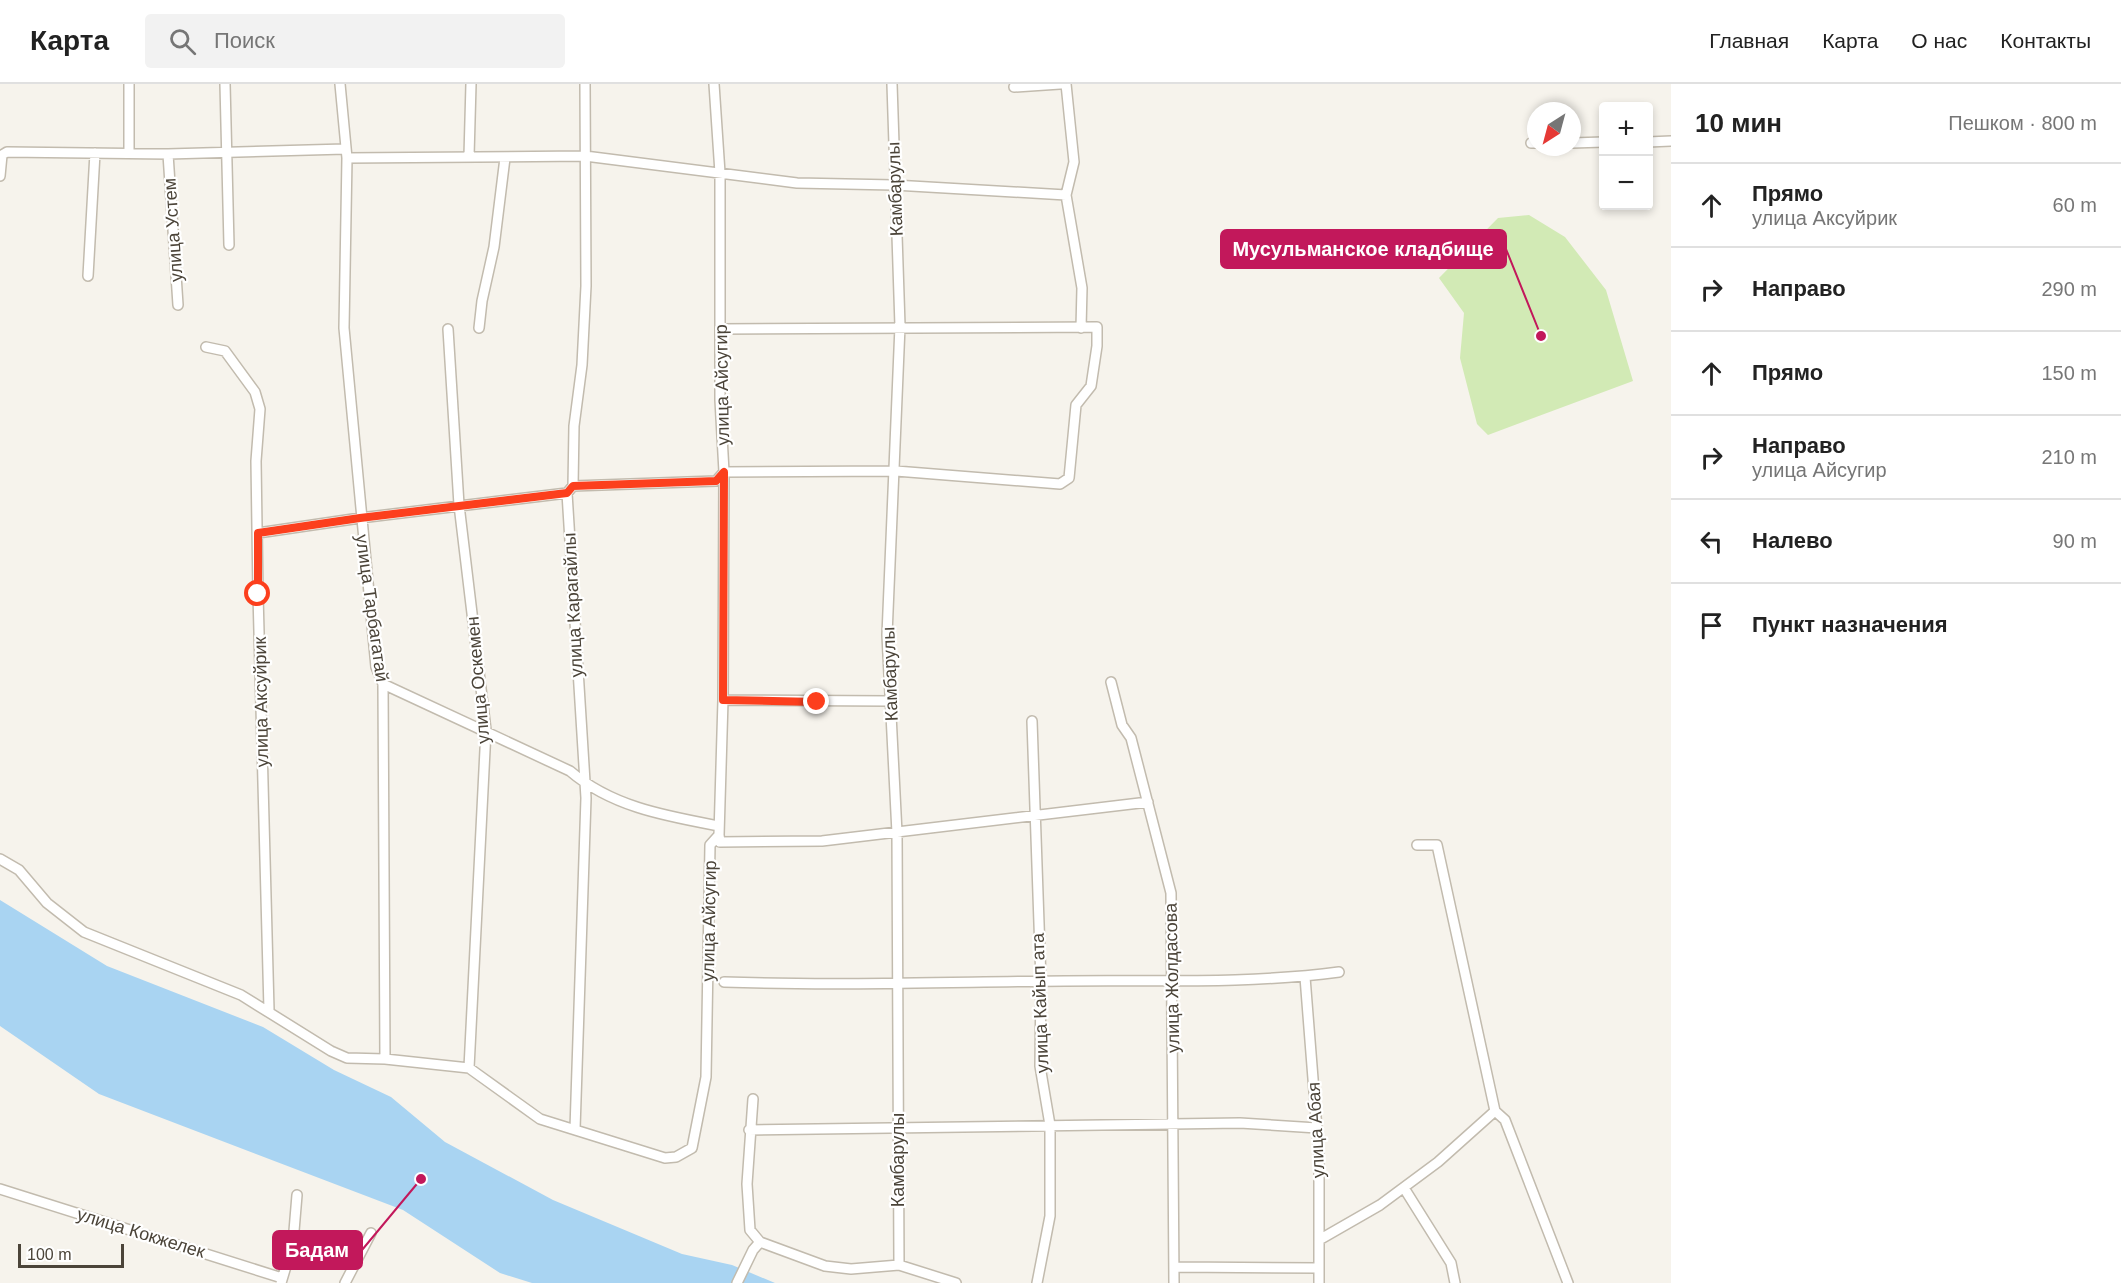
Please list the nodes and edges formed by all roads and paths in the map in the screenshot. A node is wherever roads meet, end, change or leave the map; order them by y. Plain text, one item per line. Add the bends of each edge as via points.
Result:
1 (129, 84) edge
2 (225, 84) edge
3 (340, 84) edge
4 (471, 84) edge
5 (585, 84) edge
6 (714, 84) edge
7 (892, 84) edge
8 (1060, 84) edge
9 (1066, 84) edge
10 (1014, 87) dead end
11 (1671, 141) edge
12 (1599, 142) edge
13 (1653, 142) edge
14 (1581, 143) edge
15 (226, 151) junction
16 (95, 153) junction
17 (129, 153) junction
18 (168, 154) junction
19 (346, 154) junction
20 (469, 156) junction
21 (585, 156) junction
22 (505, 158) junction
23 (720, 173) junction
24 (0, 177) edge
25 (894, 185) junction
26 (1066, 195) junction
27 (229, 245) dead end
28 (88, 276) dead end
29 (178, 305) dead end
30 (900, 326) junction
31 (479, 328) dead end
32 (1081, 328) junction
33 (448, 329) dead end
34 (720, 329) junction
35 (206, 347) dead end
36 (896, 471) junction
37 (724, 472) junction
38 (570, 490) junction
39 (459, 505) junction
40 (360, 518) junction
41 (258, 533) junction
42 (1111, 682) dead end
43 (383, 684) junction
44 (723, 700) junction
45 (890, 701) junction
46 (1032, 721) dead end
47 (486, 730) junction
48 (583, 782) junction
49 (1148, 802) junction
50 (1036, 816) junction
51 (719, 831) junction
52 (897, 833) junction
53 (1417, 845) dead end
54 (0, 859) edge
55 (1339, 972) dead end
56 (1305, 977) junction
57 (1172, 980) junction
58 (898, 981) junction
59 (1041, 981) junction
60 (724, 982) dead end
61 (269, 1010) junction
62 (385, 1059) junction
63 (469, 1068) junction
64 (753, 1099) dead end
65 (1495, 1111) junction
66 (1175, 1124) junction
67 (1050, 1125) junction
68 (898, 1127) junction
69 (1317, 1128) junction
70 (575, 1129) junction
71 (749, 1130) junction
72 (1404, 1188) junction
73 (0, 1189) edge
74 (297, 1195) dead end
75 (371, 1233) dead end
76 (1319, 1240) junction
77 (760, 1242) junction
78 (899, 1265) junction
79 (1176, 1266) junction
80 (1319, 1268) junction
81 (282, 1281) edge
82 (345, 1283) edge
83 (737, 1283) edge
84 (956, 1283) edge
85 (1037, 1283) edge
86 (1174, 1283) edge
87 (1319, 1283) edge
88 (1455, 1283) edge
89 (1568, 1283) edge

1 - 17 street
2 - 15 street
3 - 19 street, улица Тарбагатай
4 - 20 street
5 - 21 street, улица Карагайлы
6 - 23 street, улица Айсугир
7 - 25 street, Камбарулы
8 - 10 street
9 - 26 street via 1074,162
11 - 13 street
12 - 14 street
15 - 18 street
15 - 19 street
15 - 27 street
16 - 17 street
16 - 24 street via 7,152 2,155
16 - 28 street
17 - 18 street
18 - 29 street, улица Устем
19 - 20 street
19 - 40 street, улица Тарбагатай via 344,327
20 - 22 street
21 - 22 street
21 - 23 street
21 - 38 street, улица Карагайлы via 586,286
22 - 31 street via 495,247
23 - 25 street via 797,183
23 - 34 street, улица Айсугир
25 - 26 street
25 - 30 street, Камбарулы
26 - 32 street via 1082,288
30 - 32 street
30 - 34 street via 873,330
30 - 36 street, Камбарулы
32 - 36 street via 1097,327 1097,346 1091,386 1076,405 1066,482
33 - 39 street, улица Оскемен
34 - 37 street, улица Айсугир
35 - 41 street, улица Аксуйрик via 225,351 255,392 260,409 256,461
36 - 37 street
36 - 45 street, Камбарулы via 887,635
37 - 38 street via 716,481
37 - 44 street, улица Айсугир
38 - 39 street
38 - 48 street, улица Карагайлы
39 - 40 street
39 - 47 street, улица Оскемен
40 - 41 street
40 - 43 street, улица Тарбагатай via 376,667
41 - 61 street, улица Аксуйрик
42 - 49 street, улица Жолдасова
43 - 47 street
43 - 62 street, улица Тарбагатай
44 - 45 street
44 - 51 street, улица Айсугир
45 - 52 street, Камбарулы
46 - 50 street, улица Кайып ата
47 - 48 street via 570,771
47 - 63 street, улица Оскемен
48 - 51 street via 640,809
48 - 70 street, улица Карагайлы
49 - 50 street
49 - 57 street, улица Жолдасова via 1171,893
50 - 52 street
50 - 59 street, улица Кайып ата
51 - 52 street via 720,842 764,843
51 - 70 street, улица Айсугир via 710,845 706,1077 692,1148 665,1158
52 - 58 street, Камбарулы
53 - 65 street via 1437,845
54 - 61 street via 19,870 47,903 84,932
55 - 56 street
56 - 57 street
56 - 69 street, улица Абая
57 - 59 street
57 - 66 street, улица Жолдасова
58 - 59 street
58 - 60 street via 824,985
58 - 68 street, Камбарулы
59 - 67 street, улица Кайып ата via 1040,1066
61 - 62 street via 347,1058
62 - 63 street
63 - 70 street via 528,1113
64 - 71 street
65 - 72 street
65 - 89 street via 1505,1120
66 - 67 street
66 - 69 street
66 - 79 street, улица Жолдасова
67 - 68 street
67 - 85 street, улица Кайып ата via 1050,1216
68 - 71 street
68 - 78 street, Камбарулы
69 - 76 street, улица Абая
71 - 77 street via 750,1230
72 - 76 street
72 - 88 street via 1451,1263
73 - 81 street, улица Кокжелек
74 - 81 street via 293,1243
75 - 82 street
76 - 80 street, улица Абая
77 - 78 street via 838,1268
77 - 83 street
78 - 84 street
79 - 80 street
79 - 86 street, улица Жолдасова
80 - 87 street, улица Абая

